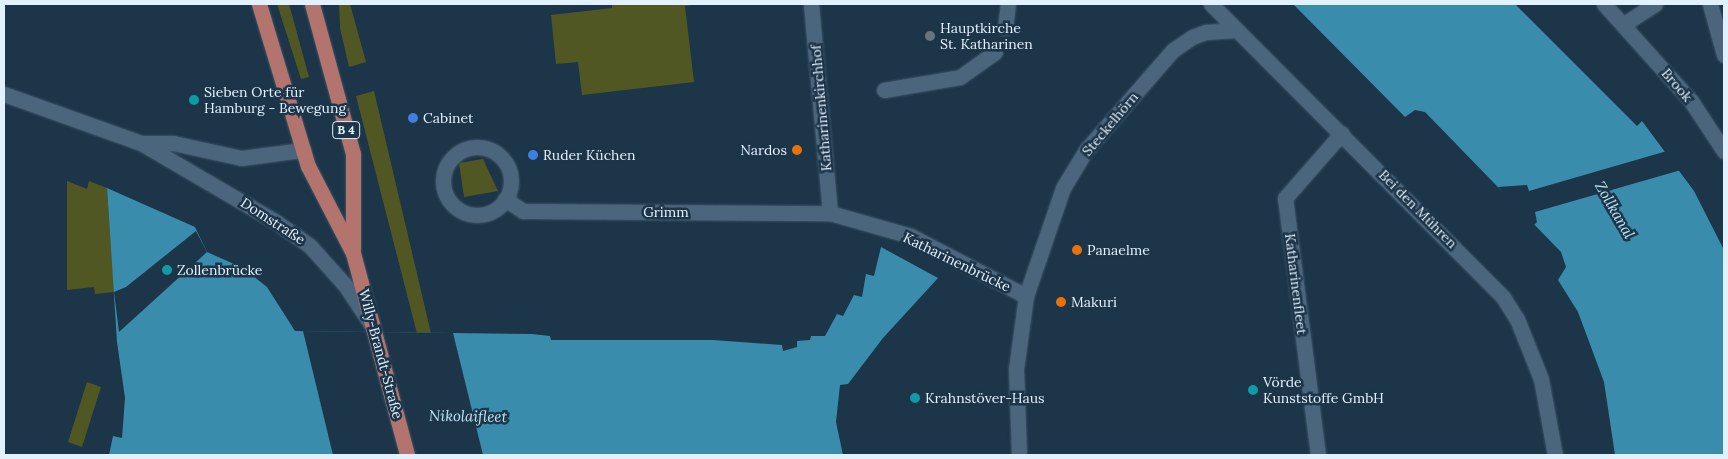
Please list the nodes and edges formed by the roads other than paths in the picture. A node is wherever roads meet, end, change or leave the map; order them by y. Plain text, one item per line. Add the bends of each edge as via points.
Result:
1 (258, 4) edge
2 (312, 4) edge
3 (811, 4) edge
4 (1008, 4) edge
5 (1211, 4) edge
6 (1604, 4) edge
7 (1655, 4) edge
8 (1710, 4) edge
9 (1624, 24) junction
10 (1005, 28) dead end
11 (1236, 30) junction
12 (995, 52) dead end
13 (1724, 55) edge
14 (884, 90) dead end
15 (4, 94) edge
16 (1342, 133) junction
17 (141, 143) junction
18 (303, 150) junction
19 (1724, 151) edge
20 (505, 199) junction
21 (830, 213) junction
22 (353, 253) junction
23 (1026, 296) junction
24 (376, 332) junction
25 (407, 455) edge
26 (1019, 455) edge
27 (1318, 455) edge
28 (1555, 455) edge

1 - 18 main road, Willy-Brandt-Straße / B 4
2 - 22 main road, Willy-Brandt-Straße / B 4 via 352,154
3 - 21 street, Katharinenkirchhof
4 - 10 street
5 - 11 street, Bei den Mühren
6 - 9 street, Brook
7 - 9 street
8 - 13 street
9 - 19 street, Brook via 1691,102
11 - 16 street, Bei den Mühren
11 - 23 street, Steckelhörn via 1206,32 1173,50 1086,150 1063,188
12 - 14 street via 960,78
15 - 17 street, Domstraße
16 - 27 street, Katharinenfleet via 1285,198
16 - 28 street, Bei den Mühren via 1503,297 1517,319 1541,380
17 - 18 street, Domstraße via 173,143 241,158
17 - 24 street, Domstraße via 269,218 310,246 345,285
18 - 22 main road, Willy-Brandt-Straße / B 4
20 - 20 street via 511,184 510,172 498,154 472,147 449,160 444,170 444,190 461,211 483,214 494,210
20 - 21 street, Grimm via 523,211
21 - 23 street, Katharinenbrücke via 910,236
22 - 24 main road, Willy-Brandt-Straße / B 4
23 - 26 street, Steckelhörn via 1016,369
24 - 25 main road, Willy-Brandt-Straße / B 4

